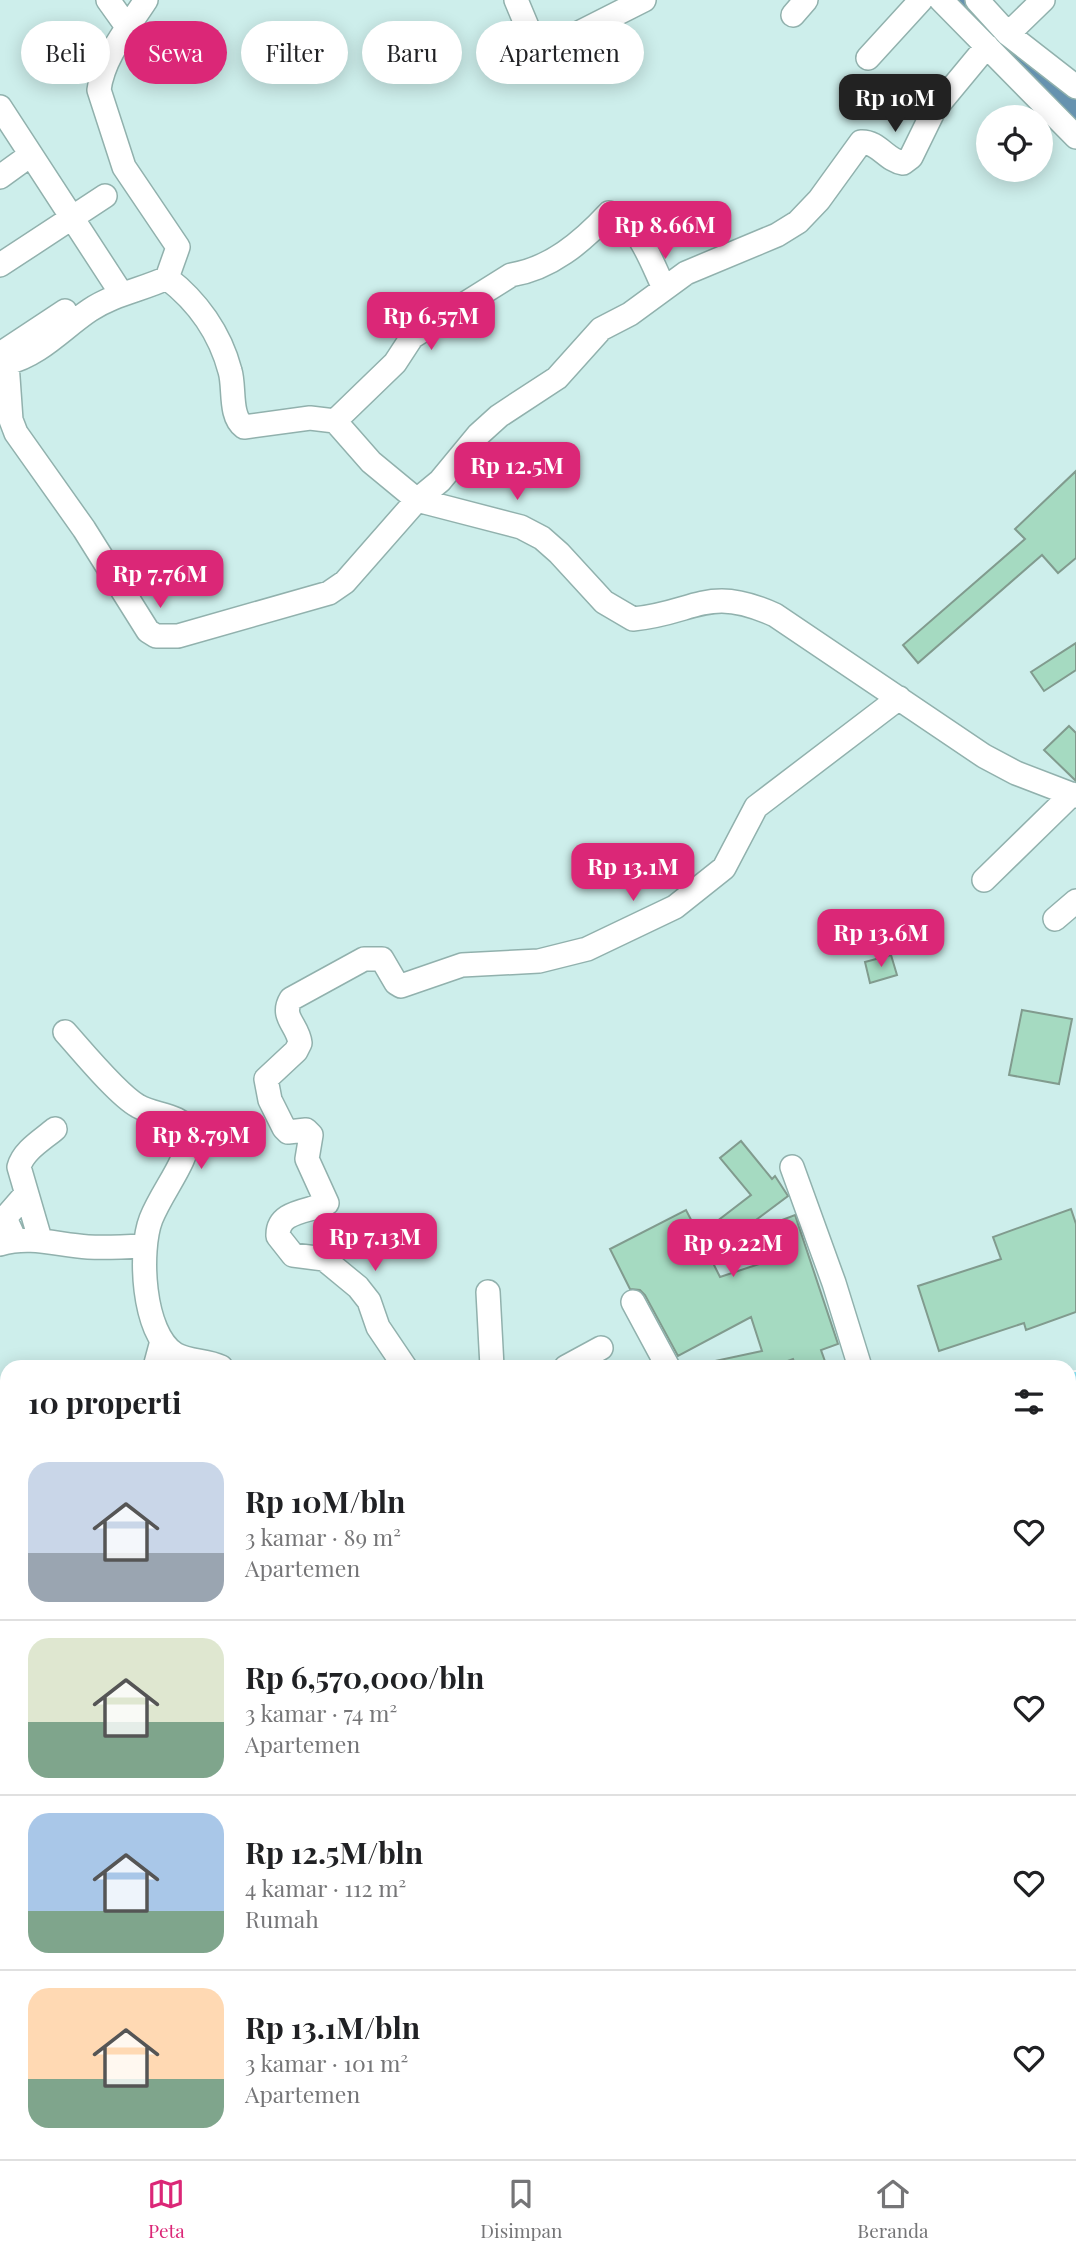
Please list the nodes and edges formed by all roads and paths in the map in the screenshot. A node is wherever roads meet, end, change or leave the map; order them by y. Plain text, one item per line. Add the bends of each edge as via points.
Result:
1 (108, 0) edge
2 (146, 0) edge
3 (516, 0) edge
4 (645, 0) edge
5 (921, 0) edge
6 (941, 0) edge
7 (977, 0) edge
8 (1043, 0) edge
9 (619, 5) edge
10 (132, 21) edge
11 (124, 22) edge
12 (124, 34) edge
13 (1009, 34) junction
14 (987, 46) junction
15 (869, 58) dead end
16 (1076, 87) edge
17 (0, 107) edge
18 (1076, 137) edge
19 (29, 156) junction
20 (0, 177) edge
21 (105, 196) dead end
22 (72, 218) junction
23 (0, 265) edge
24 (167, 278) junction
25 (117, 287) junction
26 (664, 288) junction
27 (2, 359) edge
28 (335, 421) junction
29 (417, 500) junction
30 (899, 698) junction
31 (1074, 795) edge
32 (984, 880) dead end
33 (1076, 901) edge
34 (1055, 919) dead end
35 (65, 1032) dead end
36 (55, 1129) dead end
37 (792, 1167) dead end
38 (25, 1195) junction
39 (40, 1239) junction
40 (8, 1242) edge
41 (143, 1246) junction
42 (488, 1292) dead end
43 (633, 1302) dead end
44 (162, 1341) junction
45 (157, 1360) edge
46 (191, 1360) edge
47 (400, 1360) edge
48 (492, 1360) edge
49 (664, 1360) edge
50 (858, 1360) edge

1 - 11 street
2 - 10 street
3 - 9 street via 540,51
4 - 9 street
5 - 15 street
6 - 14 street
7 - 13 street
8 - 13 street
12 - 24 street via 110,56 99,90 124,167 178,247
13 - 16 street
14 - 18 street
14 - 26 street via 934,110 911,157 903,163 861,142 798,222
17 - 19 street
19 - 20 street
19 - 22 street
21 - 22 street
22 - 23 street
22 - 25 street
24 - 25 street
24 - 28 street via 187,294 218,340 231,372 240,424 248,428 321,417
25 - 27 street via 28,357
26 - 28 street via 634,232 609,213 554,260 528,273 511,275 412,337 396,363
26 - 29 street via 601,329 557,377 499,416
27 - 29 street via 16,433 84,529 143,625 156,636 178,635 329,593 360,568
28 - 29 street via 371,462
29 - 30 street via 521,527 550,546 604,602 632,619 701,602 726,599 748,603 775,615
30 - 31 street via 984,756
30 - 47 street via 756,807 724,868 675,907 587,949 539,961 462,965 401,986 382,959 364,959 291,999 287,1019 300,1043 266,1079 267,1092 288,1132 306,1130 311,1135 307,1159 327,1203 289,1216 279,1226 278,1236 293,1255 324,1259 358,1287
31 - 32 street
33 - 34 street
35 - 41 street via 128,1099 178,1120 190,1132 182,1161
36 - 38 street via 21,1159
37 - 50 street
38 - 39 street
38 - 40 street via 5,1218
39 - 40 street
39 - 41 street via 87,1247
41 - 44 street via 148,1304
42 - 48 street
43 - 49 street
44 - 45 street
44 - 46 street

